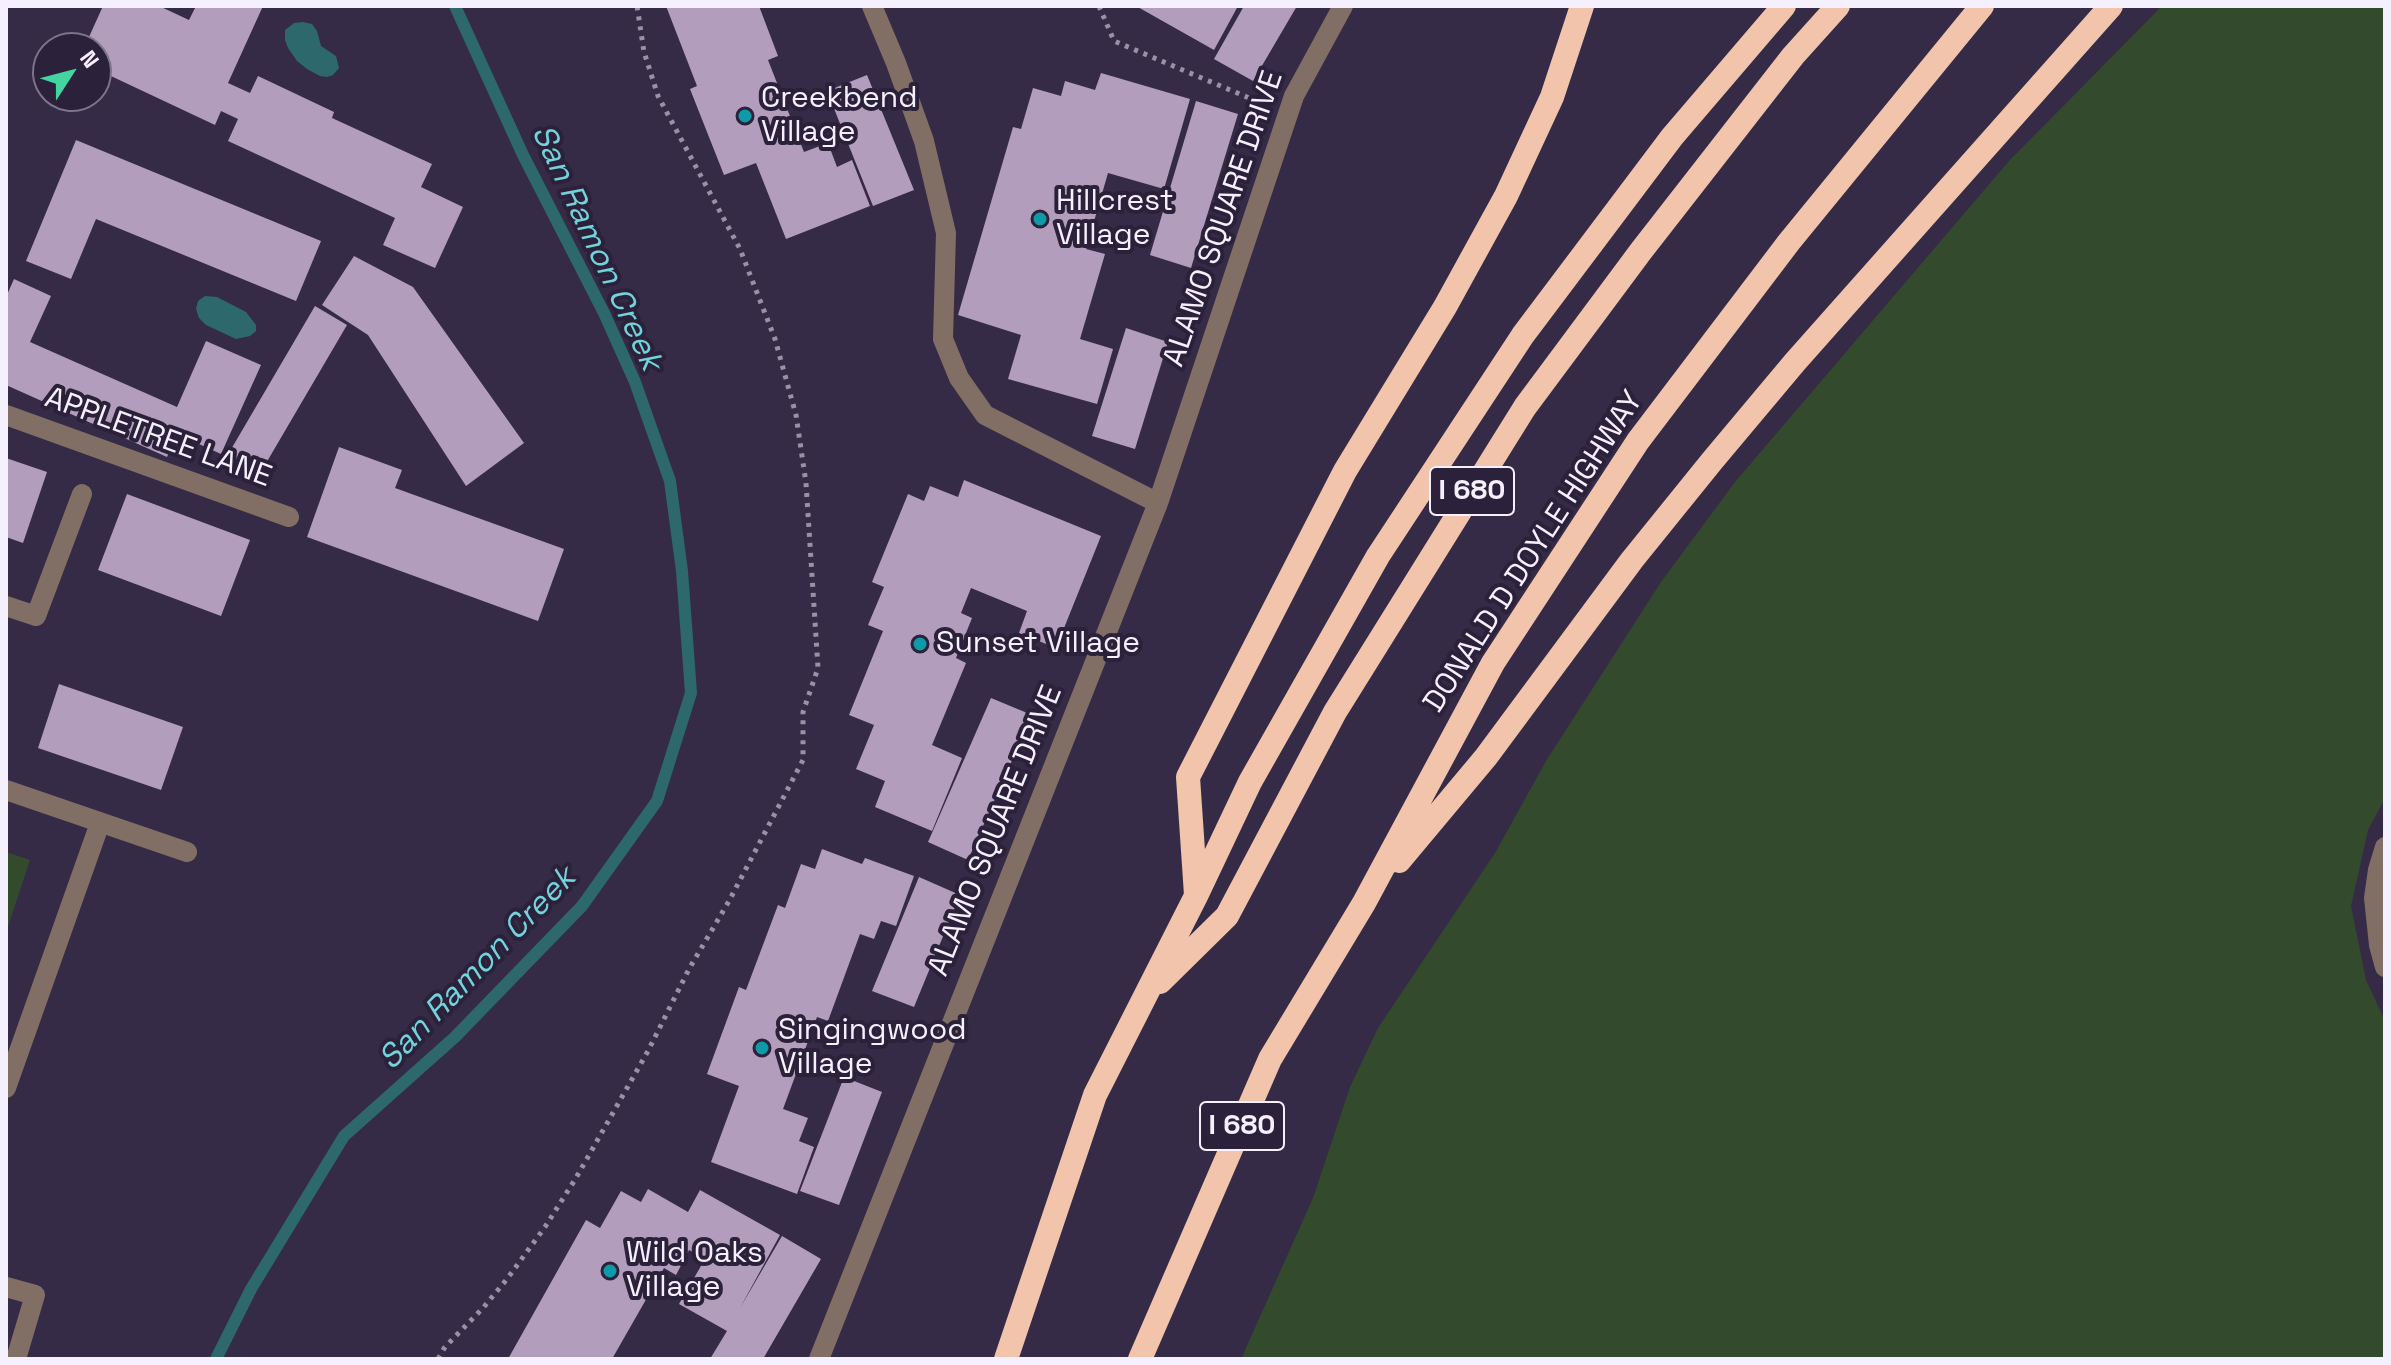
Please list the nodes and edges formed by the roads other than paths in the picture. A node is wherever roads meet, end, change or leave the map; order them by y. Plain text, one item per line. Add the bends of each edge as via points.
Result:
1 (872, 6) edge
2 (1343, 6) edge
3 (1582, 6) edge
4 (1784, 6) edge
5 (1838, 6) edge
6 (1982, 6) edge
7 (2111, 6) edge
8 (6, 415) edge
9 (82, 494) dead end
10 (1158, 503) junction
11 (289, 517) dead end
12 (6, 606) edge
13 (6, 790) edge
14 (100, 823) junction
15 (2385, 847) edge
16 (187, 852) dead end
17 (1196, 896) junction
18 (1364, 903) junction
19 (2385, 967) edge
20 (1144, 998) junction
21 (6, 1088) edge
22 (6, 1287) edge
23 (16, 1359) edge
24 (819, 1359) edge
25 (1006, 1359) edge
26 (1140, 1359) edge

1 - 10 street via 924,141 946,233 943,339 959,378 985,415
2 - 10 street, ALAMO SQUARE DRIVE via 1287,114
3 - 17 highway via 1552,97 1506,196 1345,471 1188,777
4 - 17 highway, I 680 via 1672,137 1523,335 1378,556 1250,782
5 - 20 highway, I 680 via 1650,239 1525,407 1335,712 1227,916
6 - 18 highway, DONALD D DOYLE HIGHWAY / I 680 via 1789,242 1638,441 1493,663
7 - 18 highway via 1712,461 1486,757
8 - 11 street, APPLETREE LANE
9 - 12 street via 36,616
10 - 24 street, ALAMO SQUARE DRIVE
13 - 14 street
14 - 16 street
14 - 21 street
15 - 19 street via 2374,898
17 - 20 highway, I 680
18 - 26 highway, DONALD D DOYLE HIGHWAY / I 680 via 1270,1059
20 - 25 highway, I 680 via 1095,1095
22 - 23 street via 35,1295

